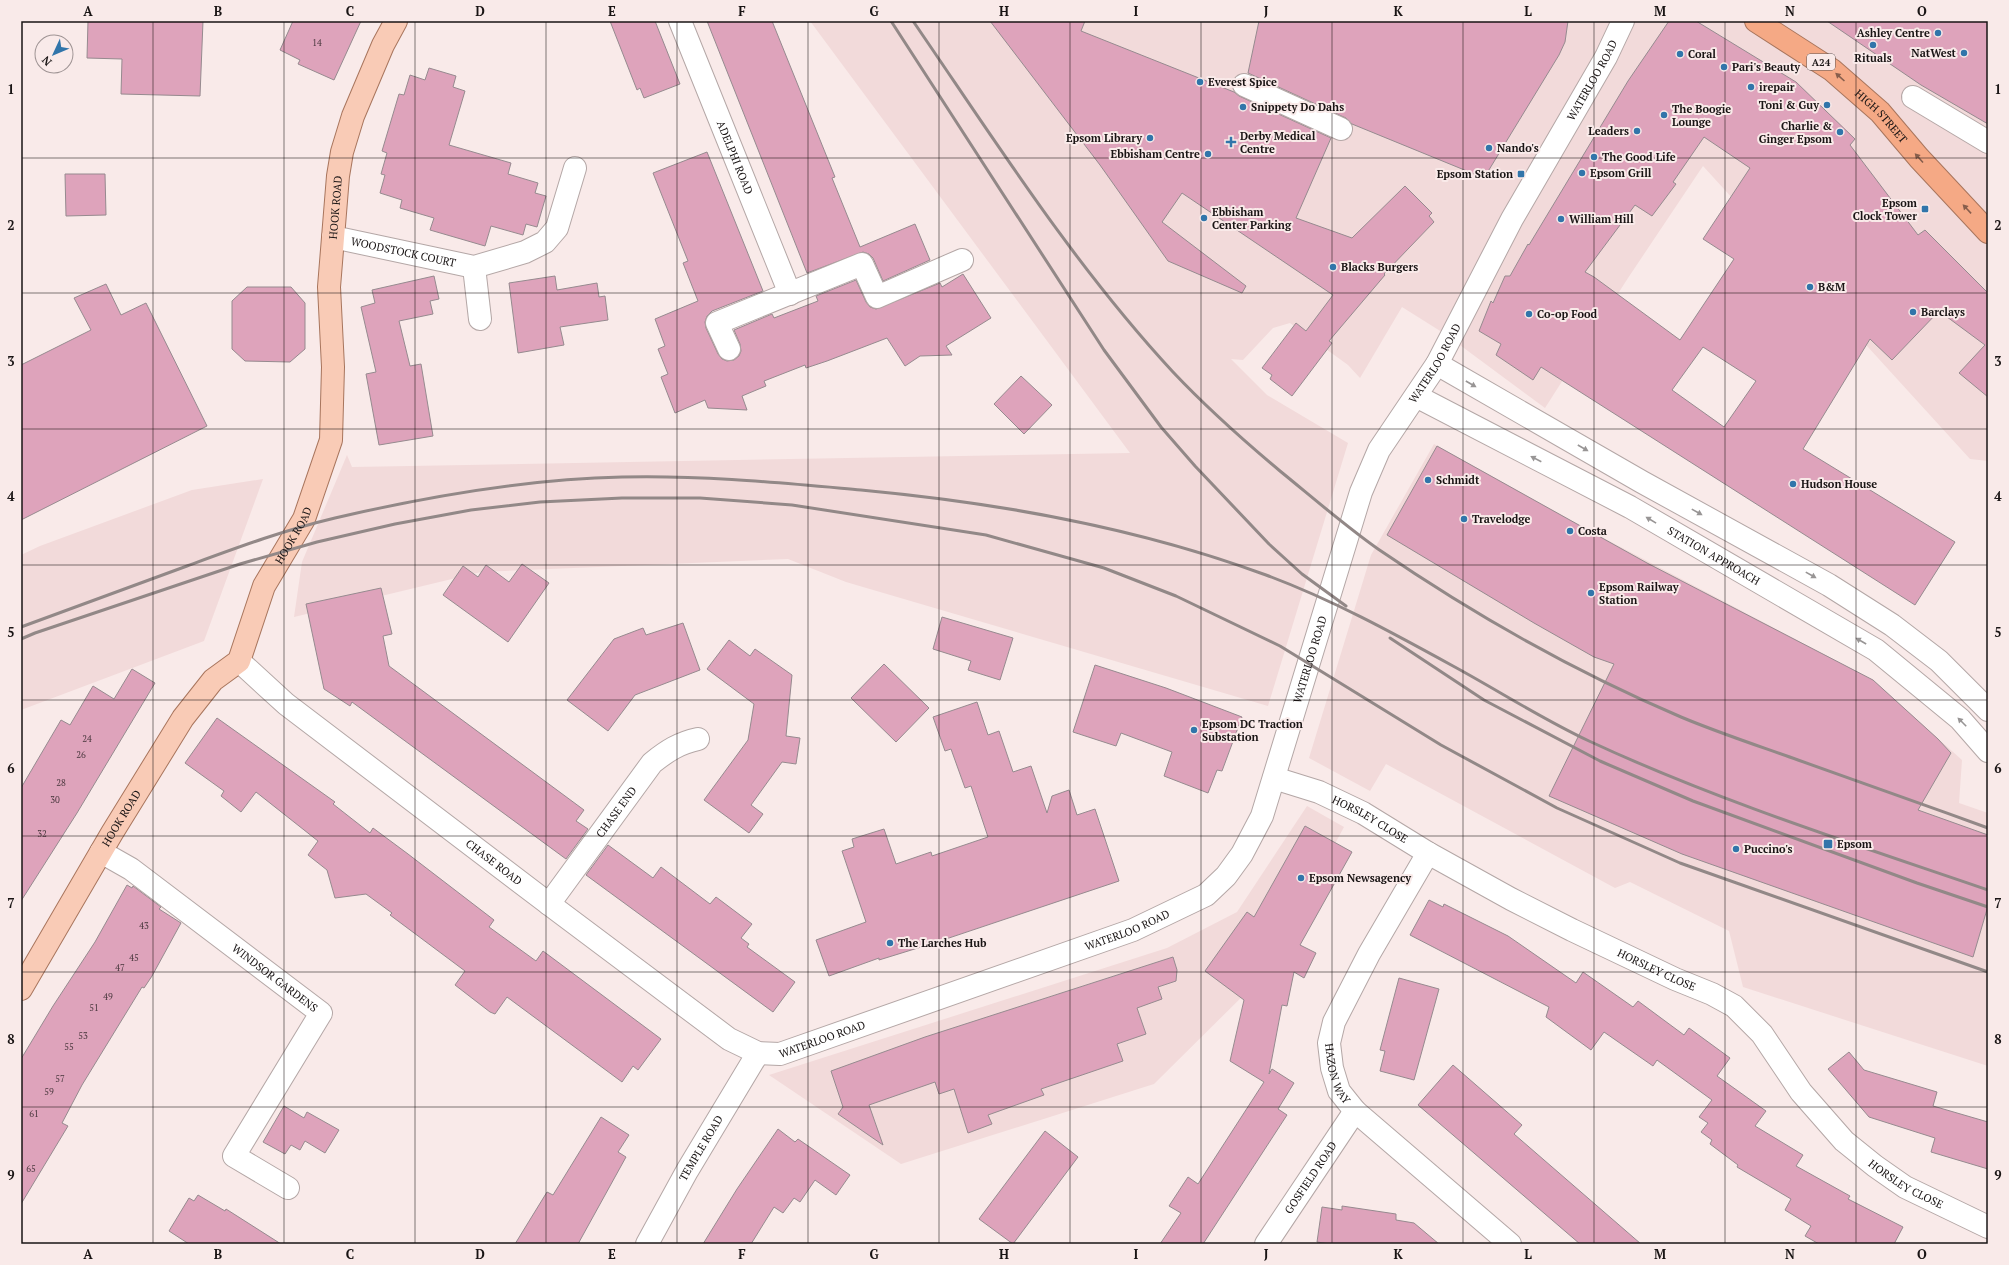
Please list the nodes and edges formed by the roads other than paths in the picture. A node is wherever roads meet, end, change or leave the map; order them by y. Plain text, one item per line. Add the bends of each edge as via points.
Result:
1 (396, 21) edge
2 (680, 21) edge
3 (1623, 21) edge
4 (1756, 21) edge
5 (1244, 85) dead end
6 (1913, 97) dead end
7 (1341, 130) dead end
8 (1988, 142) edge
9 (575, 168) dead end
10 (1988, 232) edge
11 (333, 237) junction
12 (962, 260) dead end
13 (474, 267) junction
14 (790, 294) junction
15 (480, 319) dead end
16 (729, 349) dead end
17 (1437, 364) junction
18 (1416, 396) junction
19 (239, 661) junction
20 (1988, 710) edge
21 (698, 739) dead end
22 (1988, 751) edge
23 (1274, 778) junction
24 (101, 852) junction
25 (1428, 853) junction
26 (549, 904) junction
27 (21, 989) edge
28 (758, 1053) junction
29 (1355, 1111) junction
30 (288, 1188) dead end
31 (1988, 1227) edge
32 (647, 1244) edge
33 (1266, 1244) edge
34 (1510, 1244) edge

1 - 11 main road, HOOK ROAD via 383,45 351,123 338,176
2 - 14 street, ADELPHI ROAD
3 - 17 street, WATERLOO ROAD via 1606,57 1512,219
10 -> 4 highway, HIGH STREET / A24 via 1880,112 1832,70
5 - 7 street
6 - 8 street
9 - 13 street, WOODSTOCK COURT via 557,228 545,242 525,252
11 - 13 street, WOODSTOCK COURT
11 - 19 main road, HOOK ROAD via 329,287 333,367 331,440 304,519 264,586
12 - 14 street via 877,297 862,264
13 - 15 street
14 - 16 street via 717,323
17 - 18 street, WATERLOO ROAD
17 -> 20 street via 1642,482 1836,589 1892,625 1933,657
22 -> 18 street, STATION APPROACH via 1960,719 1876,650 1630,508
18 - 23 street, WATERLOO ROAD via 1379,450 1361,492
19 - 24 main road, HOOK ROAD via 213,680 183,718
19 - 26 street, CHASE ROAD via 286,704
21 - 26 street, CHASE END via 669,749 652,763
23 - 25 street, HORSLEY CLOSE via 1319,792 1363,813
23 - 28 street, WATERLOO ROAD via 1262,816 1242,854 1226,876 1206,895 1133,930 780,1054
24 - 27 main road, HOOK ROAD
24 - 30 street, WINDSOR GARDENS via 131,869 321,1013 234,1156
25 - 29 street, HAZON WAY via 1369,954 1334,1022 1329,1043 1332,1068 1339,1091
25 - 31 street, HORSLEY CLOSE via 1572,930 1734,1006 1762,1034 1800,1092 1844,1140 1905,1187
26 - 28 street, CHASE ROAD via 729,1039
28 - 32 street, TEMPLE ROAD via 687,1171
29 - 33 street, GOSFIELD ROAD
29 - 34 street, HAZON WAY

